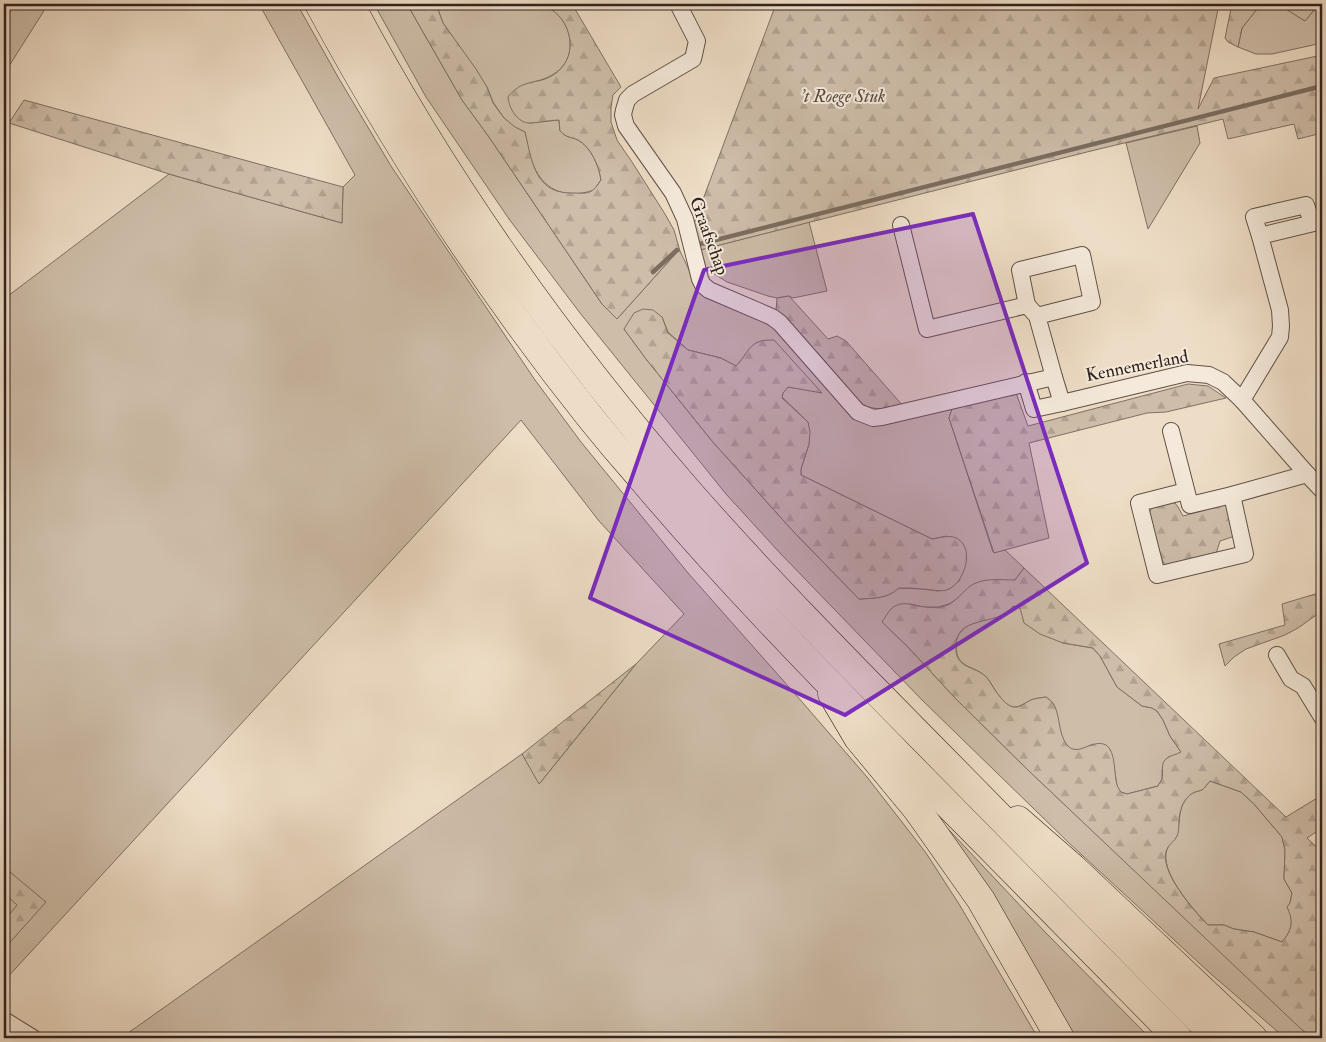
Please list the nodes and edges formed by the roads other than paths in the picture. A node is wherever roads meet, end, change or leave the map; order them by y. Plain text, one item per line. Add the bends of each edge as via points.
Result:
1 (319, 4) edge
2 (350, 4) edge
3 (678, 4) edge
4 (1317, 222) edge
5 (901, 225) dead end
6 (1054, 377) junction
7 (1026, 382) junction
8 (1242, 400) junction
9 (1062, 402) junction
10 (1170, 432) dead end
11 (1307, 474) junction
12 (1322, 490) edge
13 (1186, 491) junction
14 (1232, 495) junction
15 (1277, 655) dead end
16 (821, 676) junction
17 (901, 717) junction
18 (1322, 717) edge
19 (4, 1020) edge
20 (33, 1038) edge
21 (1060, 1038) edge
22 (1178, 1038) edge
23 (1217, 1038) edge
24 (1253, 1038) edge

1 - 16 highway via 408,159 517,321 590,418 676,519
2 - 17 highway via 384,66 472,208 599,383 686,489
3 - 7 street, Graafschap via 698,41 693,59 633,94 623,115 628,131 673,193 685,219 703,285 772,317 858,412 866,416 882,417
4 - 8 street via 1306,205 1254,217 1280,310 1281,326 1280,337
5 - 6 street via 927,329 1032,310
6 - 7 street, Graafschap
6 - 9 street
7 - 9 street, Kennemerland via 1034,409
8 - 9 street, Kennemerland via 1223,382 1208,375 1186,373
8 - 11 street, Kennemerland
10 - 13 street
11 - 12 street, Kennemerland
11 - 14 street
13 - 14 street via 1190,505
13 - 14 street via 1139,503 1157,575 1245,554
15 - 18 street via 1291,679 1303,686
16 - 21 highway via 858,738 916,808 981,900
16 - 22 highway
17 - 23 highway
17 - 24 highway via 1073,868
19 - 20 street

